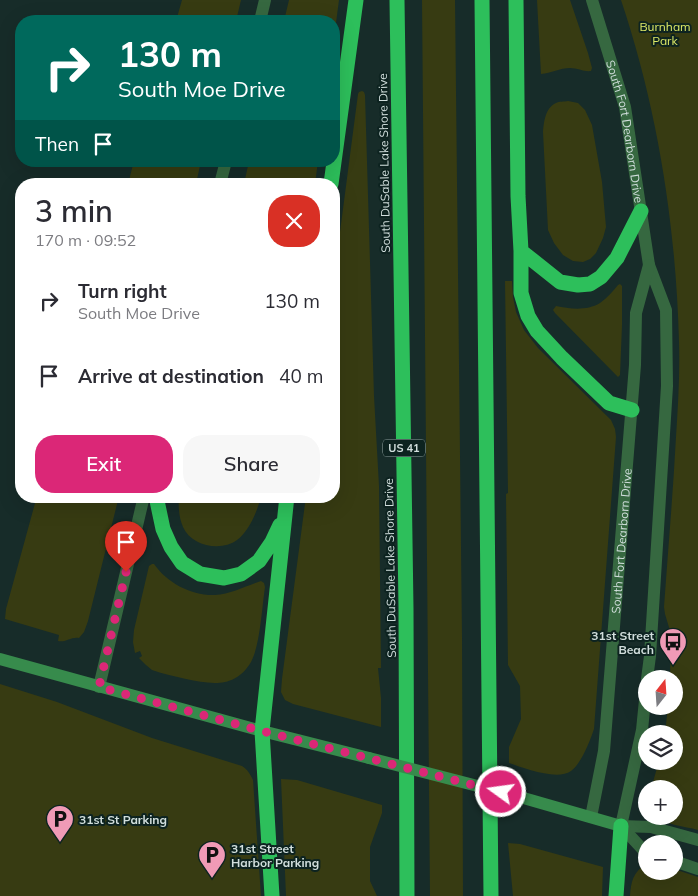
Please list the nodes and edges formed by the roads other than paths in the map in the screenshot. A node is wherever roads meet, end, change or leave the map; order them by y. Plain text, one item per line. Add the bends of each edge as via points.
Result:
1 (265, 0) edge
2 (356, 0) edge
3 (397, 0) edge
4 (482, 0) edge
5 (516, 0) edge
6 (592, 0) edge
7 (261, 15) edge
8 (340, 118) edge
9 (642, 211) junction
10 (521, 251) junction
11 (649, 265) junction
12 (632, 410) junction
13 (142, 503) edge
14 (157, 503) edge
15 (286, 503) edge
16 (284, 517) junction
17 (0, 659) edge
18 (649, 670) edge
19 (99, 687) junction
20 (644, 715) edge
21 (262, 731) junction
22 (590, 817) junction
23 (621, 826) junction
24 (698, 840) edge
25 (638, 844) edge
26 (683, 864) edge
27 (698, 869) edge
28 (272, 896) edge
29 (407, 896) edge
30 (491, 896) edge
31 (616, 896) edge

1 - 7 street
2 - 8 highway
3 - 29 highway, South DuSable Lake Shore Drive / US 41
4 - 30 highway
5 - 10 highway
6 - 9 street, South Fort Dearborn Drive via 625,107
9 - 10 highway via 617,258 601,277 590,284 560,282
9 - 11 street, South Fort Dearborn Drive
10 - 12 highway via 521,293 537,331 609,403
11 - 12 street, South Fort Dearborn Drive via 636,313
11 - 18 street, South Fort Dearborn Drive via 666,310 667,386
12 - 22 street, South Fort Dearborn Drive via 604,751
13 - 19 street
14 - 16 highway via 163,529 182,563 200,574 224,578 241,574 259,561
15 - 16 highway
16 - 21 highway
17 - 19 main road
19 - 21 main road
20 - 23 street
21 - 22 main road, bridge
21 - 28 highway
22 - 23 main road
23 - 24 street via 651,827
23 - 25 street
23 - 31 highway
26 - 27 street

